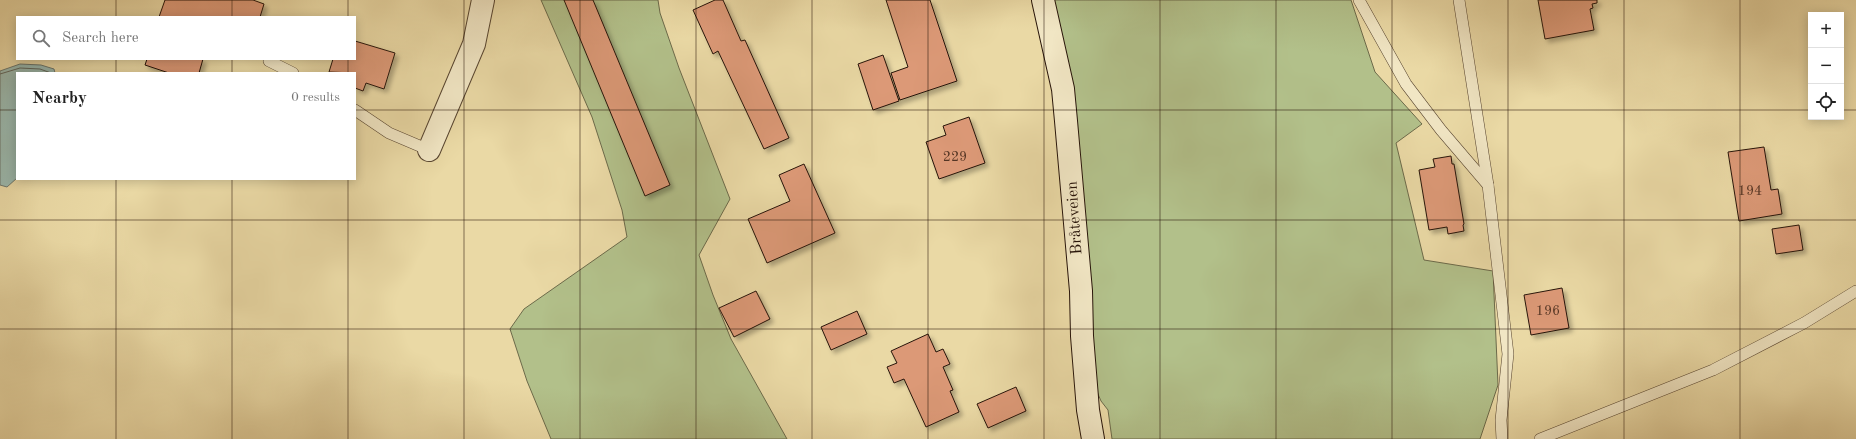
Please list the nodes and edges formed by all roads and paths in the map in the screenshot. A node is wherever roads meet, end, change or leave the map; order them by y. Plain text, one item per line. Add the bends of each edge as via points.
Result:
1 (483, 0) edge
2 (1043, 0) edge
3 (1359, 0) edge
4 (1460, 0) edge
5 (269, 61) dead end
6 (291, 72) edge
7 (356, 111) edge
8 (429, 150) joint
9 (1488, 185) junction
10 (1856, 291) edge
11 (1093, 439) edge
12 (1502, 439) edge
13 (1540, 439) edge

1 - 8 main road via 474,44
2 - 11 main road, Bråteveien via 1063,89 1066,115 1087,395
3 - 9 lane via 1406,84
4 - 9 lane
5 - 6 lane
7 - 8 lane via 389,133
9 - 12 lane via 1508,354
10 - 13 lane via 1804,324 1713,370

